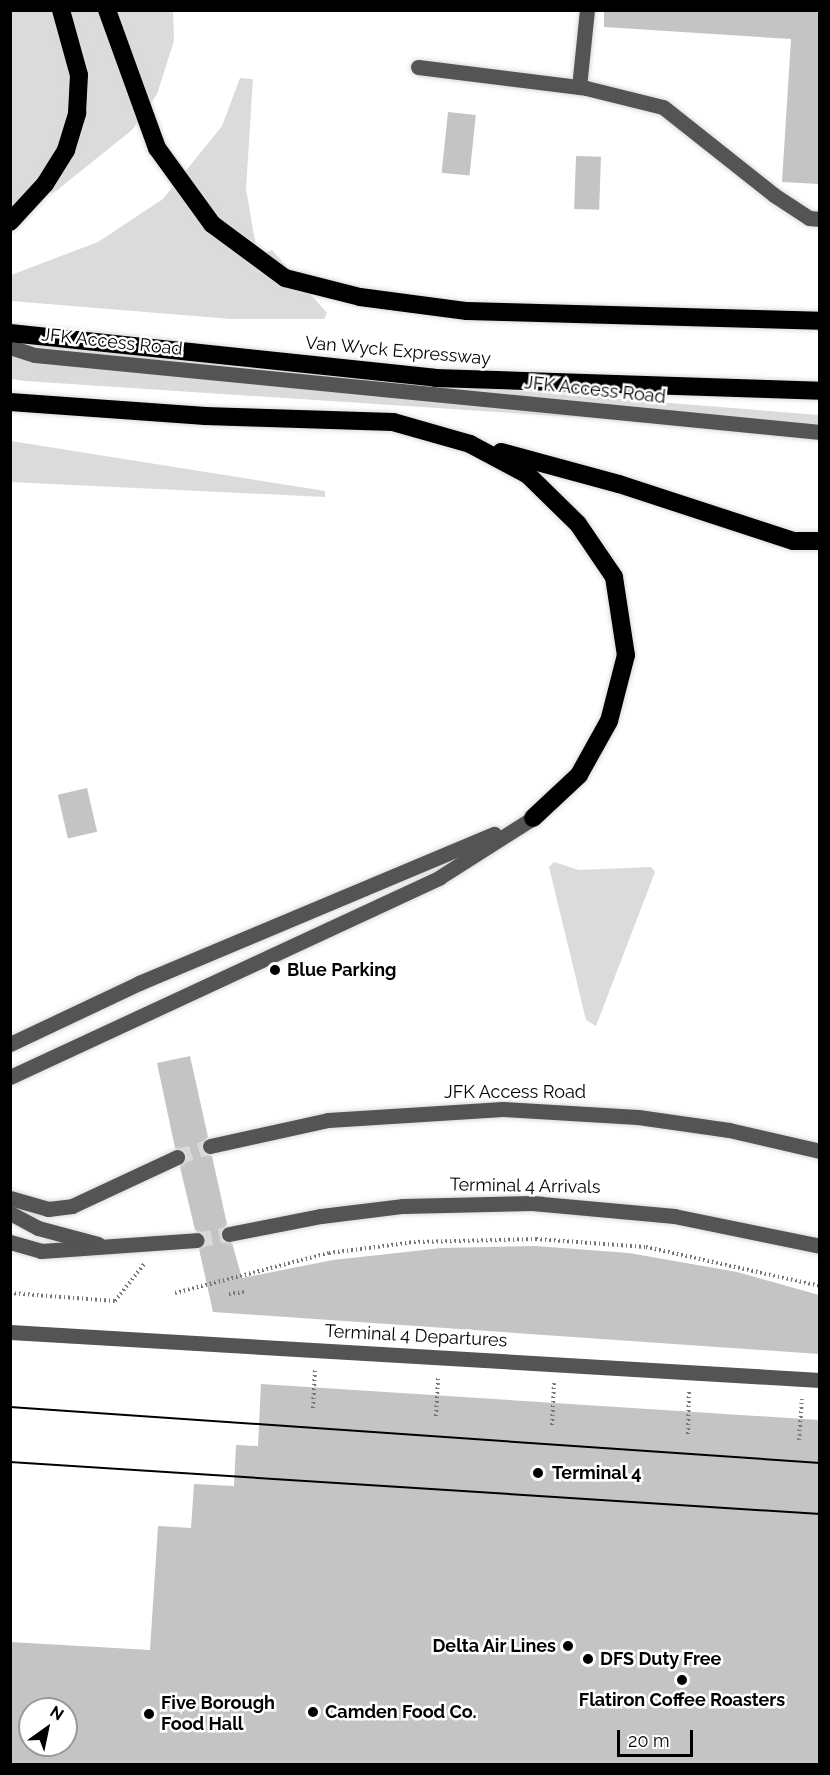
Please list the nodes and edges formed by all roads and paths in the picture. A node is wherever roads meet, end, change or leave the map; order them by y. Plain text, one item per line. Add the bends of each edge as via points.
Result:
1 (61, 10) edge
2 (107, 10) edge
3 (587, 10) edge
4 (418, 67) dead end
5 (579, 87) junction
6 (819, 219) edge
7 (10, 222) edge
8 (819, 321) edge
9 (10, 333) edge
10 (10, 347) edge
11 (819, 391) edge
12 (10, 402) edge
13 (819, 432) edge
14 (470, 444) junction
15 (819, 541) edge
16 (533, 818) junction
17 (10, 1044) edge
18 (10, 1077) edge
19 (210, 1146) tunnel mouth
20 (819, 1151) edge
21 (177, 1157) tunnel mouth
22 (10, 1198) edge
23 (10, 1213) edge
24 (229, 1234) tunnel mouth
25 (197, 1240) tunnel mouth
26 (10, 1242) edge
27 (819, 1246) edge
28 (111, 1247) junction
29 (146, 1262) dead end
30 (819, 1286) edge
31 (244, 1292) dead end
32 (10, 1293) edge
33 (175, 1293) dead end
34 (229, 1294) dead end
35 (10, 1332) edge
36 (440, 1358) junction
37 (555, 1364) junction
38 (690, 1372) junction
39 (803, 1379) junction
40 (819, 1380) edge
41 (314, 1395) dead end
42 (313, 1408) dead end
43 (436, 1416) dead end
44 (552, 1425) dead end
45 (688, 1434) dead end
46 (799, 1440) dead end

1 - 7 highway via 79,75 76,113 66,150 45,184
2 - 8 highway via 157,148 212,224 285,278 360,297 467,311
3 - 5 street
4 - 5 street
5 - 6 street via 663,107 774,195 809,218
9 - 11 highway, Van Wyck Expressway via 435,378
10 - 13 street, JFK Access Road via 35,355
12 - 14 highway via 205,416 393,422
14 - 15 highway via 619,484 793,541
14 - 16 highway via 528,475 578,524 617,586 626,655 609,721 579,775
16 - 17 street via 139,983
16 - 18 street via 440,877
19 - 20 street, JFK Access Road via 328,1120 503,1109 677,1122
21 - 22 street via 72,1206 48,1209
23 - 28 street via 38,1228
24 - 27 street, Terminal 4 Arrivals via 393,1207 532,1203 674,1216
25 - 28 street
26 - 28 street via 41,1251
29 - 32 path via 115,1301
30 - 33 path via 646,1247 536,1239 414,1242 329,1252
31 - 34 path
35 - 36 street, Terminal 4 Departures, bridge
36 - 37 street, Terminal 4 Departures, bridge
36 - 43 path
37 - 38 street, Terminal 4 Departures, bridge
37 - 44 path
38 - 39 street, Terminal 4 Departures, bridge
38 - 45 path
39 - 40 street, Terminal 4 Departures, bridge
39 - 46 path
41 - 42 path

